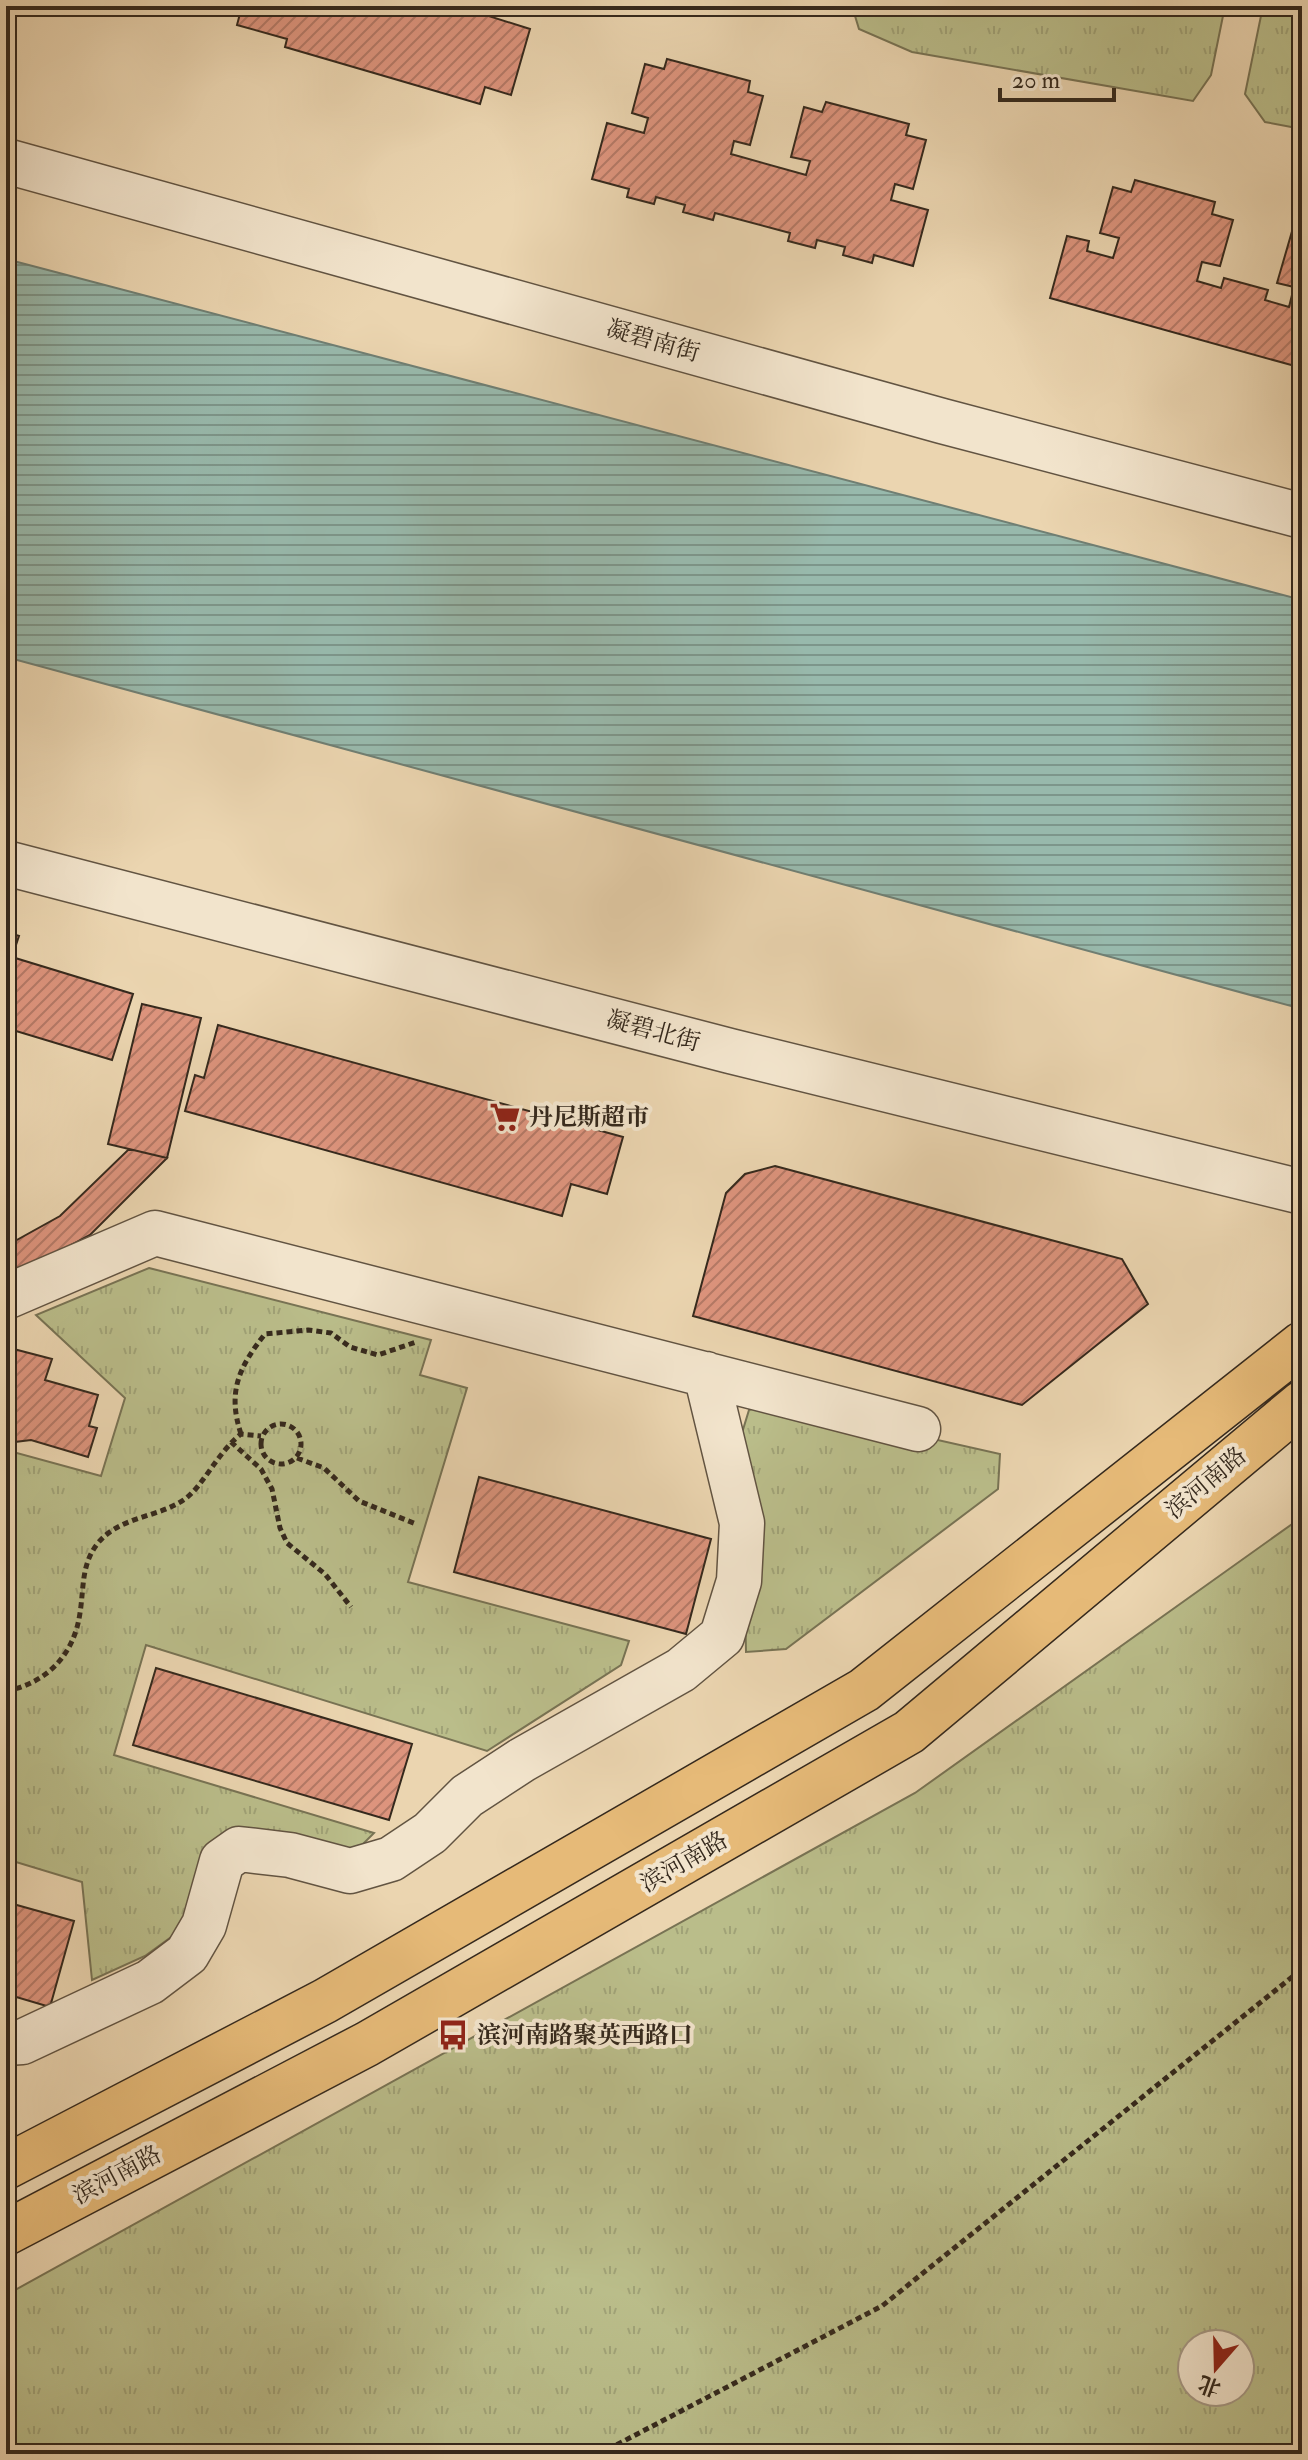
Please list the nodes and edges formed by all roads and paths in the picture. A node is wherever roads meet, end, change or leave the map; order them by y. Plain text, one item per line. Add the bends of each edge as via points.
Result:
1 (6, 161) edge
2 (1302, 516) edge
3 (6, 863) edge
4 (1302, 1192) edge
5 (6, 1297) edge
6 (459, 1311) junction
7 (1302, 1344) edge
8 (706, 1374) junction
9 (1302, 1403) edge
10 (918, 1429) dead end
11 (241, 1434) junction
12 (261, 1436) junction
13 (231, 1442) junction
14 (297, 1458) junction
15 (416, 1524) dead end
16 (351, 1607) dead end
17 (6, 1691) edge
18 (1302, 1969) edge
19 (6, 2043) edge
20 (6, 2167) edge
21 (6, 2233) edge
22 (599, 2454) edge

1 - 2 street, 凝碧南街
3 - 4 street, 凝碧北街 via 730,1051
5 - 6 street via 155,1233
6 - 8 street
6 - 11 path via 411,1346 378,1355 350,1347 331,1333 265,1334 246,1358 236,1387 233,1409
7 - 20 main road, 滨河南路 via 864,1690 325,2001
8 - 10 street
8 - 19 street via 742,1523 739,1581 722,1636 681,1670 467,1796 430,1833 391,1859 350,1871 290,1855 239,1849 222,1861 204,1925 187,1954 150,1982 22,2042
9 - 21 main road, 滨河南路 via 909,1732 367,2044
11 - 12 path
11 - 13 path
12 - 14 path via 261,1451 270,1463 285,1465
12 - 14 path via 271,1426 285,1424 298,1431 302,1445
13 - 16 path via 261,1469 287,1543 325,1574
13 - 17 path via 188,1496 115,1527 98,1543 83,1575 81,1612 69,1649 41,1680
14 - 15 path via 324,1468 359,1501
18 - 22 path via 882,2306

